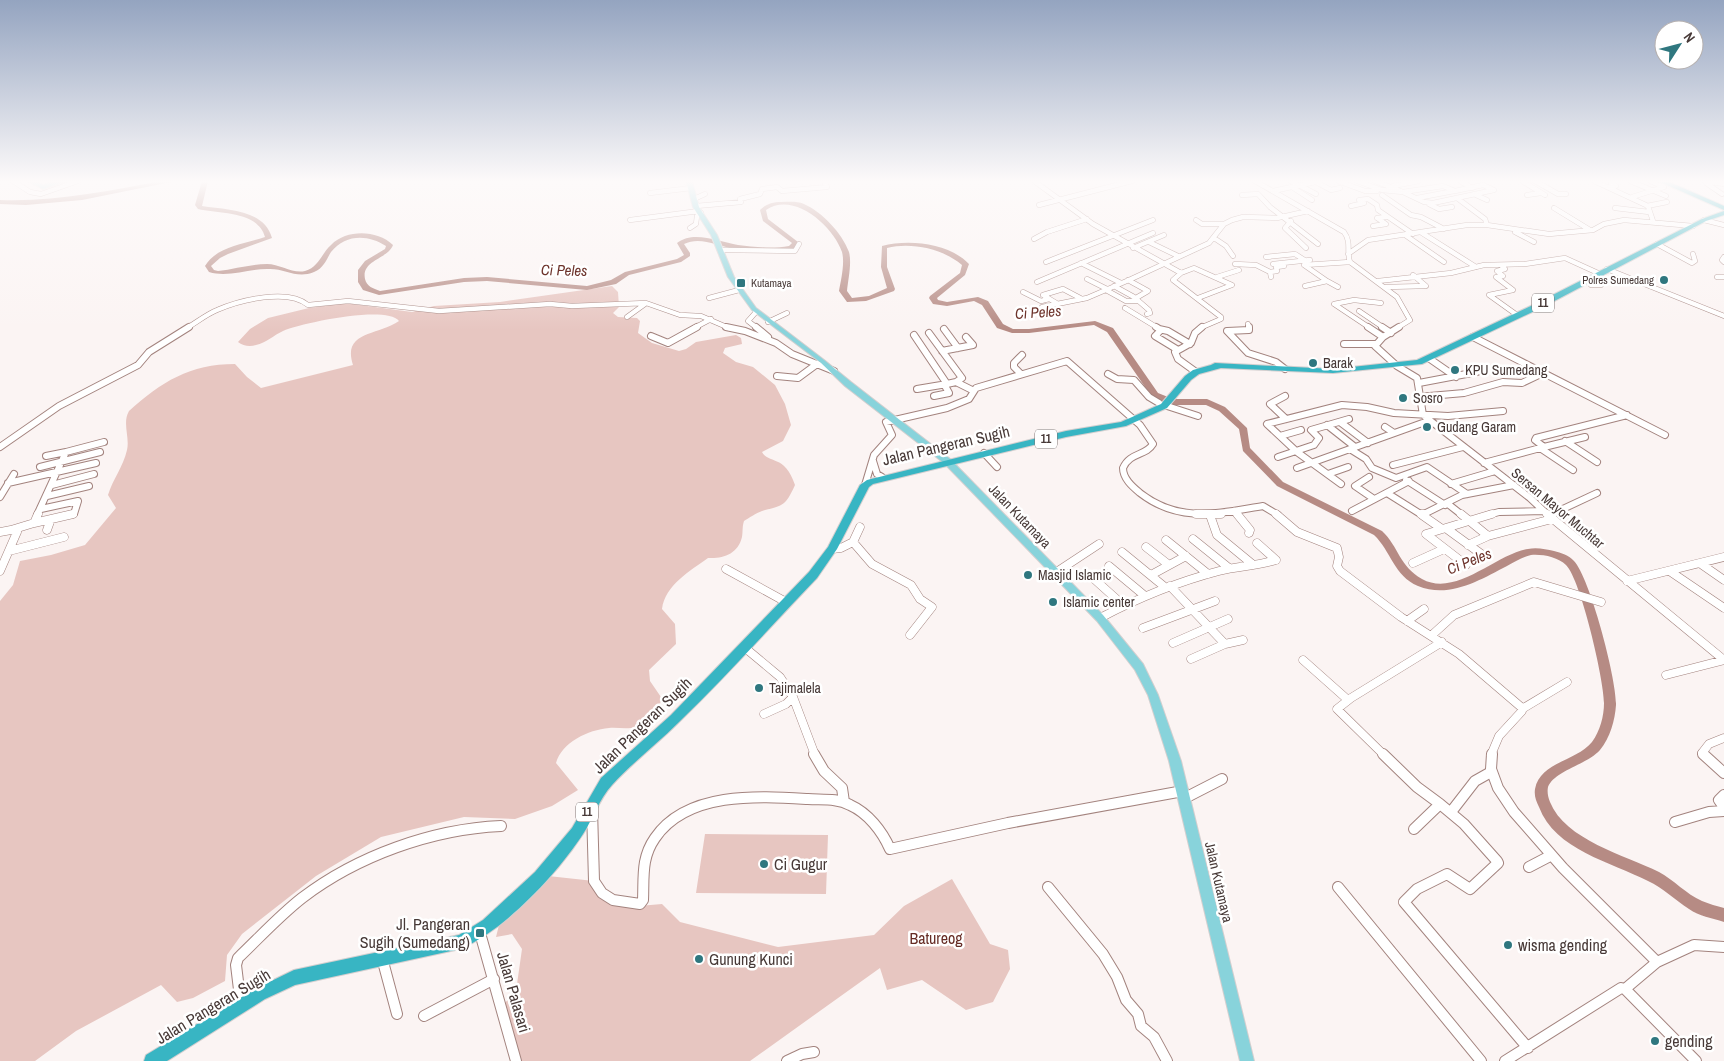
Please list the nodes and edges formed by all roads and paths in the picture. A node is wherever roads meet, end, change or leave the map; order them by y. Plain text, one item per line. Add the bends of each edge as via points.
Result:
1 (711, 231) edge
2 (1052, 231) edge
3 (1104, 231) edge
4 (1124, 231) edge
5 (1219, 231) edge
6 (1288, 231) edge
7 (1302, 231) edge
8 (1339, 231) edge
9 (1407, 231) edge
10 (1440, 231) edge
11 (1513, 231) edge
12 (1520, 231) edge
13 (1584, 231) edge
14 (1685, 231) edge
15 (1153, 233) dead end
16 (1422, 233) junction
17 (1413, 234) junction
18 (1111, 235) junction
19 (1164, 235) dead end
20 (1405, 235) junction
21 (1214, 238) junction
22 (1034, 239) dead end
23 (1150, 242) junction
24 (1534, 242) dead end
25 (799, 244) dead end
26 (1127, 244) junction
27 (1318, 244) dead end
28 (1657, 244) junction
29 (1134, 248) junction
30 (1306, 248) dead end
31 (721, 250) junction
32 (1692, 254) dead end
33 (1178, 256) junction
34 (1233, 256) dead end
35 (1266, 257) dead end
36 (1724, 257) edge
37 (1349, 258) junction
38 (1046, 262) dead end
39 (1444, 262) dead end
40 (1724, 262) edge
41 (1081, 263) junction
42 (1162, 263) junction
43 (1305, 263) junction
44 (1236, 264) dead end
45 (1273, 264) dead end
46 (1501, 265) junction
47 (1489, 266) junction
48 (1476, 267) junction
49 (1607, 269) junction
50 (1239, 270) dead end
51 (1497, 271) junction
52 (1181, 273) junction
53 (1598, 273) junction
54 (1413, 275) junction
55 (1216, 277) junction
56 (1717, 277) dead end
57 (1724, 277) edge
58 (1087, 279) dead end
59 (1128, 280) junction
60 (1327, 281) junction
61 (1378, 281) junction
62 (1037, 282) dead end
63 (1120, 283) junction
64 (1114, 286) junction
65 (1305, 286) dead end
66 (1338, 287) dead end
67 (1386, 287) junction
68 (1106, 289) junction
69 (739, 290) junction
70 (1023, 292) dead end
71 (709, 298) dead end
72 (1198, 298) junction
73 (1050, 299) junction
74 (1082, 299) junction
75 (1137, 299) junction
76 (1381, 302) dead end
77 (646, 303) junction
78 (1058, 304) junction
79 (1042, 307) dead end
80 (1125, 308) dead end
81 (1359, 311) dead end
82 (756, 312) junction
83 (787, 313) dead end
84 (1147, 314) dead end
85 (1517, 315) junction
86 (1724, 316) edge
87 (627, 317) dead end
88 (711, 320) junction
89 (768, 322) junction
90 (1248, 324) dead end
91 (944, 329) dead end
92 (1159, 329) junction
93 (1392, 332) junction
94 (929, 333) dead end
95 (914, 335) dead end
96 (651, 336) dead end
97 (966, 337) dead end
98 (1473, 337) junction
99 (1382, 338) junction
100 (776, 343) junction
101 (1190, 344) junction
102 (1344, 344) dead end
103 (1376, 344) junction
104 (958, 348) junction
105 (1178, 350) junction
106 (942, 351) junction
107 (1022, 355) dead end
108 (1430, 359) junction
109 (817, 364) junction
110 (1397, 366) junction
111 (1286, 369) junction
112 (1194, 371) junction
113 (835, 372) junction
114 (1476, 372) dead end
115 (1543, 373) junction
116 (1020, 374) junction
117 (1108, 374) dead end
118 (777, 376) dead end
119 (1456, 377) junction
120 (956, 382) junction
121 (1419, 383) junction
122 (945, 384) junction
123 (917, 389) dead end
124 (974, 391) junction
125 (934, 396) dead end
126 (1285, 396) dead end
127 (1418, 397) junction
128 (1162, 403) junction
129 (1503, 410) dead end
130 (1423, 415) junction
131 (1627, 415) junction
132 (1198, 416) dead end
133 (1140, 418) junction
134 (1286, 419) junction
135 (1349, 419) dead end
136 (894, 420) junction
137 (1428, 421) junction
138 (1340, 422) junction
139 (1327, 425) junction
140 (1385, 427) dead end
141 (1301, 430) dead end
142 (1394, 433) junction
143 (1665, 435) dead end
144 (1280, 436) junction
145 (1585, 437) dead end
146 (86, 440) dead end
147 (1565, 441) junction
148 (104, 442) dead end
149 (1368, 442) junction
150 (0, 447) edge
151 (83, 447) junction
152 (1463, 447) junction
153 (1542, 447) junction
154 (1352, 448) junction
155 (66, 452) junction
156 (100, 452) dead end
157 (1297, 452) junction
158 (984, 453) junction
159 (46, 456) dead end
160 (1278, 457) dead end
161 (872, 460) junction
162 (947, 461) junction
163 (61, 462) junction
164 (1312, 462) junction
165 (1596, 462) dead end
166 (96, 463) dead end
167 (1484, 463) junction
168 (1393, 466) dead end
169 (40, 467) dead end
170 (997, 467) dead end
171 (1348, 467) dead end
172 (1297, 468) dead end
173 (1573, 470) dead end
174 (1495, 471) junction
175 (14, 474) dead end
176 (56, 474) junction
177 (94, 474) dead end
178 (1328, 474) junction
179 (882, 477) junction
180 (1369, 477) dead end
181 (1399, 478) junction
182 (1410, 481) junction
183 (8, 484) junction
184 (1340, 484) dead end
185 (1451, 484) junction
186 (52, 485) junction
187 (865, 485) junction
188 (1514, 485) junction
189 (89, 486) dead end
190 (1387, 493) junction
191 (1597, 493) dead end
192 (1467, 494) junction
193 (47, 496) junction
194 (0, 497) edge
195 (1374, 499) junction
196 (1447, 504) junction
197 (41, 508) junction
198 (1234, 511) junction
199 (1352, 511) dead end
200 (1210, 515) junction
201 (1422, 515) junction
202 (1548, 515) junction
203 (51, 520) junction
204 (1469, 521) junction
205 (34, 523) junction
206 (860, 527) dead end
207 (1445, 529) junction
208 (11, 530) junction
209 (47, 530) dead end
210 (0, 532) edge
211 (1249, 533) dead end
212 (1488, 536) junction
213 (64, 537) dead end
214 (1193, 539) dead end
215 (1166, 540) dead end
216 (853, 542) junction
217 (1257, 543) dead end
218 (1099, 544) dead end
219 (1468, 545) junction
220 (1146, 547) dead end
221 (832, 549) junction
222 (1444, 549) junction
223 (9, 551) junction
224 (1122, 552) dead end
225 (1186, 556) junction
226 (1484, 556) dead end
227 (1724, 557) edge
228 (1413, 563) dead end
229 (1252, 564) junction
230 (1701, 564) junction
231 (1169, 565) junction
232 (1466, 565) dead end
233 (1110, 566) dead end
234 (1229, 568) junction
235 (726, 569) dead end
236 (0, 570) edge
237 (1671, 572) junction
238 (1056, 573) junction
239 (1208, 574) junction
240 (1151, 575) junction
241 (1093, 578) dead end
242 (1724, 580) edge
243 (1627, 581) junction
244 (1168, 587) junction
245 (1145, 596) junction
246 (1215, 601) dead end
247 (786, 602) junction
248 (1601, 602) dead end
249 (1123, 605) junction
250 (1724, 608) edge
251 (1193, 609) junction
252 (1424, 609) dead end
253 (1100, 618) junction
254 (1228, 619) dead end
255 (1407, 621) junction
256 (1209, 627) junction
257 (1144, 628) dead end
258 (910, 635) dead end
259 (1432, 635) junction
260 (1243, 640) dead end
261 (1442, 642) junction
262 (1173, 643) dead end
263 (1225, 644) junction
264 (744, 647) junction
265 (1191, 659) dead end
266 (1303, 660) dead end
267 (1724, 660) edge
268 (1666, 675) dead end
269 (1566, 682) dead end
270 (793, 697) junction
271 (1348, 700) junction
272 (1522, 709) junction
273 (764, 714) dead end
274 (1724, 738) edge
275 (1491, 772) junction
276 (1724, 773) edge
277 (1222, 779) dead end
278 (1184, 794) junction
279 (1724, 795) edge
280 (844, 802) junction
281 (591, 804) junction
282 (1440, 804) junction
283 (1724, 807) edge
284 (1724, 811) edge
285 (1451, 812) junction
286 (1675, 822) dead end
287 (502, 826) dead end
288 (1414, 829) dead end
289 (1550, 856) junction
290 (1529, 868) dead end
291 (1048, 887) dead end
292 (1338, 887) dead end
293 (480, 933) junction
294 (1724, 947) edge
295 (382, 958) junction
296 (1657, 962) junction
297 (494, 980) junction
298 (1625, 989) junction
299 (241, 1006) junction
300 (398, 1014) dead end
301 (424, 1016) dead end
302 (1528, 1048) junction
303 (814, 1052) dead end
304 (152, 1061) edge
305 (516, 1061) edge
306 (787, 1061) edge
307 (1167, 1061) edge
308 (1247, 1061) edge
309 (1481, 1061) edge
310 (1505, 1061) edge
311 (1696, 1061) edge

1 - 31 main road, Jalan Kutamaya
2 - 22 street
3 - 18 street
4 - 18 street
5 - 21 street
6 - 30 street
7 - 27 street
8 - 37 street via 1348,236 1351,244
9 - 17 street
10 - 16 street
11 - 24 street
12 - 13 street via 1542,234
14 - 28 highway, 11
15 - 26 street
16 - 17 street
16 - 48 street
17 - 20 street
18 - 26 street
18 - 38 street
19 - 23 street
20 - 37 street via 1368,240
20 - 39 street
21 - 33 street
21 - 34 street
23 - 29 street
23 - 33 street
25 - 31 street via 795,251 784,253 736,248
26 - 29 street
26 - 41 street
28 - 32 street via 1692,263 1695,261
28 - 49 highway, 11
29 - 42 street
31 - 69 main road, Jalan Kutamaya
33 - 42 street
35 - 43 street via 1295,254
36 - 40 street
37 - 43 street
37 - 61 street
41 - 62 street
41 - 63 street
42 - 52 street
42 - 59 street
43 - 44 street via 1278,266 1275,267 1277,271 1271,274 1256,265
43 - 45 street
43 - 60 street
46 - 47 street
46 - 51 street via 1505,269
46 - 53 street via 1566,258
47 - 48 street
47 - 51 street
48 - 54 street via 1451,273
49 - 53 highway, 11
49 - 86 street
50 - 55 street
51 - 85 street via 1503,276 1496,278 1513,290 1490,295
52 - 55 street via 1193,268
52 - 72 street via 1173,280
53 - 85 highway, 11 via 1589,282
54 - 61 street
54 - 67 street via 1426,286
55 - 72 street via 1232,286
56 - 57 street
58 - 68 street
59 - 63 street
59 - 75 street via 1148,291
60 - 65 street
60 - 66 street
61 - 67 street
63 - 64 street
64 - 68 street
64 - 75 street
67 - 93 street via 1397,297 1410,318
68 - 74 street
68 - 75 street via 1126,301
69 - 71 street
69 - 82 main road, Jalan Kutamaya
70 - 73 street via 1041,302
72 - 101 street via 1221,319 1198,328
73 - 74 street via 1044,295 1062,289
73 - 78 street
74 - 78 street
75 - 84 street via 1150,310
76 - 99 street via 1354,300 1334,305
77 - 87 street
77 - 88 street via 680,315
77 - 150 street via 540,304 439,311 348,300 308,306 298,297 254,298 216,310 149,352 140,364 59,406
78 - 79 street
80 - 92 street
81 - 93 street
82 - 89 main road, Jalan Kutamaya
82 - 100 street via 748,321
83 - 89 street
85 - 98 highway, 11
88 - 96 street via 668,344
88 - 100 street
89 - 113 main road, Jalan Kutamaya
90 - 111 street via 1249,330 1228,331 1248,353 1276,362
91 - 104 street
92 - 101 street
92 - 105 street via 1161,331 1155,336
93 - 99 street
94 - 106 street
95 - 122 street
97 - 104 street via 973,345
98 - 108 highway, 11
98 - 115 street
99 - 103 street
100 - 109 street via 787,352
101 - 105 street
102 - 103 street
103 - 110 street
104 - 106 street
105 - 112 street via 1176,356
106 - 120 street via 962,378
107 - 116 street via 1014,363
108 - 110 highway, 11
108 - 119 street
109 - 113 street
109 - 118 street via 798,378
110 - 111 highway, 11 via 1333,371
110 - 121 street
111 - 112 highway, 11 via 1222,364
112 - 128 highway, 11
113 - 136 main road, Jalan Kutamaya
114 - 119 street
115 - 127 street via 1522,383 1503,382 1464,393
115 - 131 street
116 - 124 street
116 - 133 street via 1066,361
117 - 128 street via 1117,379 1134,380 1149,397
119 - 121 street
120 - 122 street
120 - 124 street
121 - 127 street, Sersan Mayor Muchtar
122 - 123 street
122 - 125 street via 949,393
124 - 136 street via 969,399 942,410
126 - 134 street via 1270,404
127 - 130 street, Sersan Mayor Muchtar
128 - 132 street
128 - 133 highway, 11
129 - 130 street via 1459,417
130 - 134 street via 1342,405
130 - 137 street, Sersan Mayor Muchtar
131 - 143 street
131 - 153 street via 1535,439
133 - 158 highway, Jalan Pangeran Sugih / 11
133 - 200 street via 1152,447 1125,463 1122,471 1129,482 1164,507
134 - 144 street via 1267,424
135 - 138 street
136 - 161 street via 886,422 892,436
136 - 162 main road, Jalan Kutamaya
137 - 142 street
137 - 152 street, Sersan Mayor Muchtar
138 - 139 street
138 - 149 street
139 - 154 street
139 - 157 street via 1311,430 1319,440
140 - 142 street
141 - 144 street
142 - 149 street
144 - 157 street
145 - 147 street
146 - 151 street
147 - 153 street
147 - 165 street
148 - 151 street
149 - 154 street
151 - 155 street
152 - 167 street, Sersan Mayor Muchtar
152 - 168 street
153 - 167 street
153 - 173 street
154 - 164 street
154 - 181 street via 1374,469
155 - 159 street
155 - 163 street
156 - 163 street
157 - 160 street
157 - 164 street
158 - 162 highway, Jalan Pangeran Sugih / 11
158 - 170 street
161 - 179 street via 876,473
161 - 187 street
162 - 179 highway, Jalan Pangeran Sugih / 11
162 - 238 main road, Jalan Kutamaya
163 - 169 street
163 - 176 street
164 - 172 street
164 - 178 street
166 - 176 street
167 - 174 street, Sersan Mayor Muchtar
171 - 178 street
174 - 185 street
174 - 188 street, Sersan Mayor Muchtar
175 - 183 street
176 - 183 street
176 - 186 street
177 - 186 street
178 - 184 street
179 - 187 highway, Jalan Pangeran Sugih / 11
180 - 195 street via 1355,486
181 - 182 street
181 - 185 street via 1426,467
182 - 190 street
182 - 196 street
183 - 194 street
185 - 192 street
186 - 193 street
187 - 221 highway, Jalan Pangeran Sugih / 11
188 - 192 street
188 - 202 street, Sersan Mayor Muchtar
189 - 193 street
190 - 195 street
190 - 201 street
191 - 202 street
192 - 196 street
193 - 197 street
195 - 199 street
196 - 201 street
196 - 204 street
197 - 203 street via 78,500 74,514
197 - 205 street
198 - 200 street
198 - 211 street via 1250,530
198 - 255 street via 1266,506 1297,532 1332,545 1339,553 1337,566 1340,571
200 - 229 street via 1218,535
201 - 207 street
202 - 204 street via 1506,510
202 - 212 street
202 - 243 street, Sersan Mayor Muchtar
203 - 205 street
203 - 209 street
204 - 207 street
204 - 212 street
205 - 208 street
206 - 216 street
207 - 219 street
207 - 222 street via 1426,535
208 - 210 street
208 - 223 street via 17,532
212 - 219 street
213 - 223 street
214 - 234 street
215 - 225 street
216 - 221 street
216 - 258 street via 872,564 911,585 920,599 932,607
217 - 229 street via 1276,560
218 - 238 street
219 - 226 street
220 - 231 street
221 - 247 highway, Jalan Pangeran Sugih / 11 via 813,575
222 - 228 street
222 - 232 street
223 - 236 street
224 - 240 street
225 - 231 street
225 - 239 street
227 - 230 street
229 - 234 street
230 - 237 street
230 - 242 street
231 - 240 street
233 - 245 street
234 - 239 street
235 - 247 street
237 - 243 street
237 - 250 street
238 - 253 main road, Jalan Kutamaya
239 - 244 street
240 - 244 street
241 - 249 street
243 - 267 street, Sersan Mayor Muchtar
244 - 245 street
244 - 251 street
245 - 249 street
246 - 251 street
247 - 264 highway, Jalan Pangeran Sugih / 11
248 - 259 street via 1534,582 1454,615
249 - 253 street
251 - 256 street
251 - 257 street
252 - 255 street
253 - 278 main road, Jalan Kutamaya via 1146,680 1163,720
254 - 256 street
255 - 259 street
256 - 262 street
256 - 263 street
259 - 261 street
260 - 263 street
261 - 271 street
261 - 272 street
263 - 265 street
264 - 270 street via 785,682
264 - 281 highway, Jalan Pangeran Sugih / 11 via 675,719 606,782
266 - 271 street
267 - 268 street
269 - 272 street
270 - 273 street
270 - 280 street via 813,752 824,771 842,788
271 - 282 street via 1337,712 1417,787
272 - 275 street via 1496,739
274 - 276 street via 1708,744 1702,753
275 - 285 street via 1475,781
275 - 289 street via 1512,810
277 - 278 street
278 - 280 street via 1008,823 890,849 873,822
278 - 308 main road, Jalan Kutamaya
279 - 283 street via 1719,800
280 - 281 street via 774,796 708,803 690,811 665,827 645,858 643,900 640,904 614,902 598,890 594,881
281 - 293 highway, Jalan Pangeran Sugih / 11 via 578,831 561,854
282 - 285 street
282 - 288 street
284 - 286 street
285 - 302 street via 1498,863 1469,890 1447,874 1404,902
287 - 299 street via 463,828 358,864 326,881 302,898 238,958
289 - 290 street
289 - 296 street
291 - 307 street via 1104,954 1126,1000 1138,1014 1141,1026 1154,1037
292 - 309 street
293 - 295 highway, Jalan Pangeran Sugih / 11 via 460,942
293 - 297 street, Jalan Palasari
294 - 296 street via 1694,945
295 - 299 highway, Jalan Pangeran Sugih / 11 via 294,978
295 - 300 street
296 - 298 street
297 - 301 street
297 - 305 street, Jalan Palasari
298 - 302 street via 1621,988 1596,1002
298 - 311 street
299 - 304 highway, Jalan Pangeran Sugih / 11
302 - 310 street
303 - 306 street

